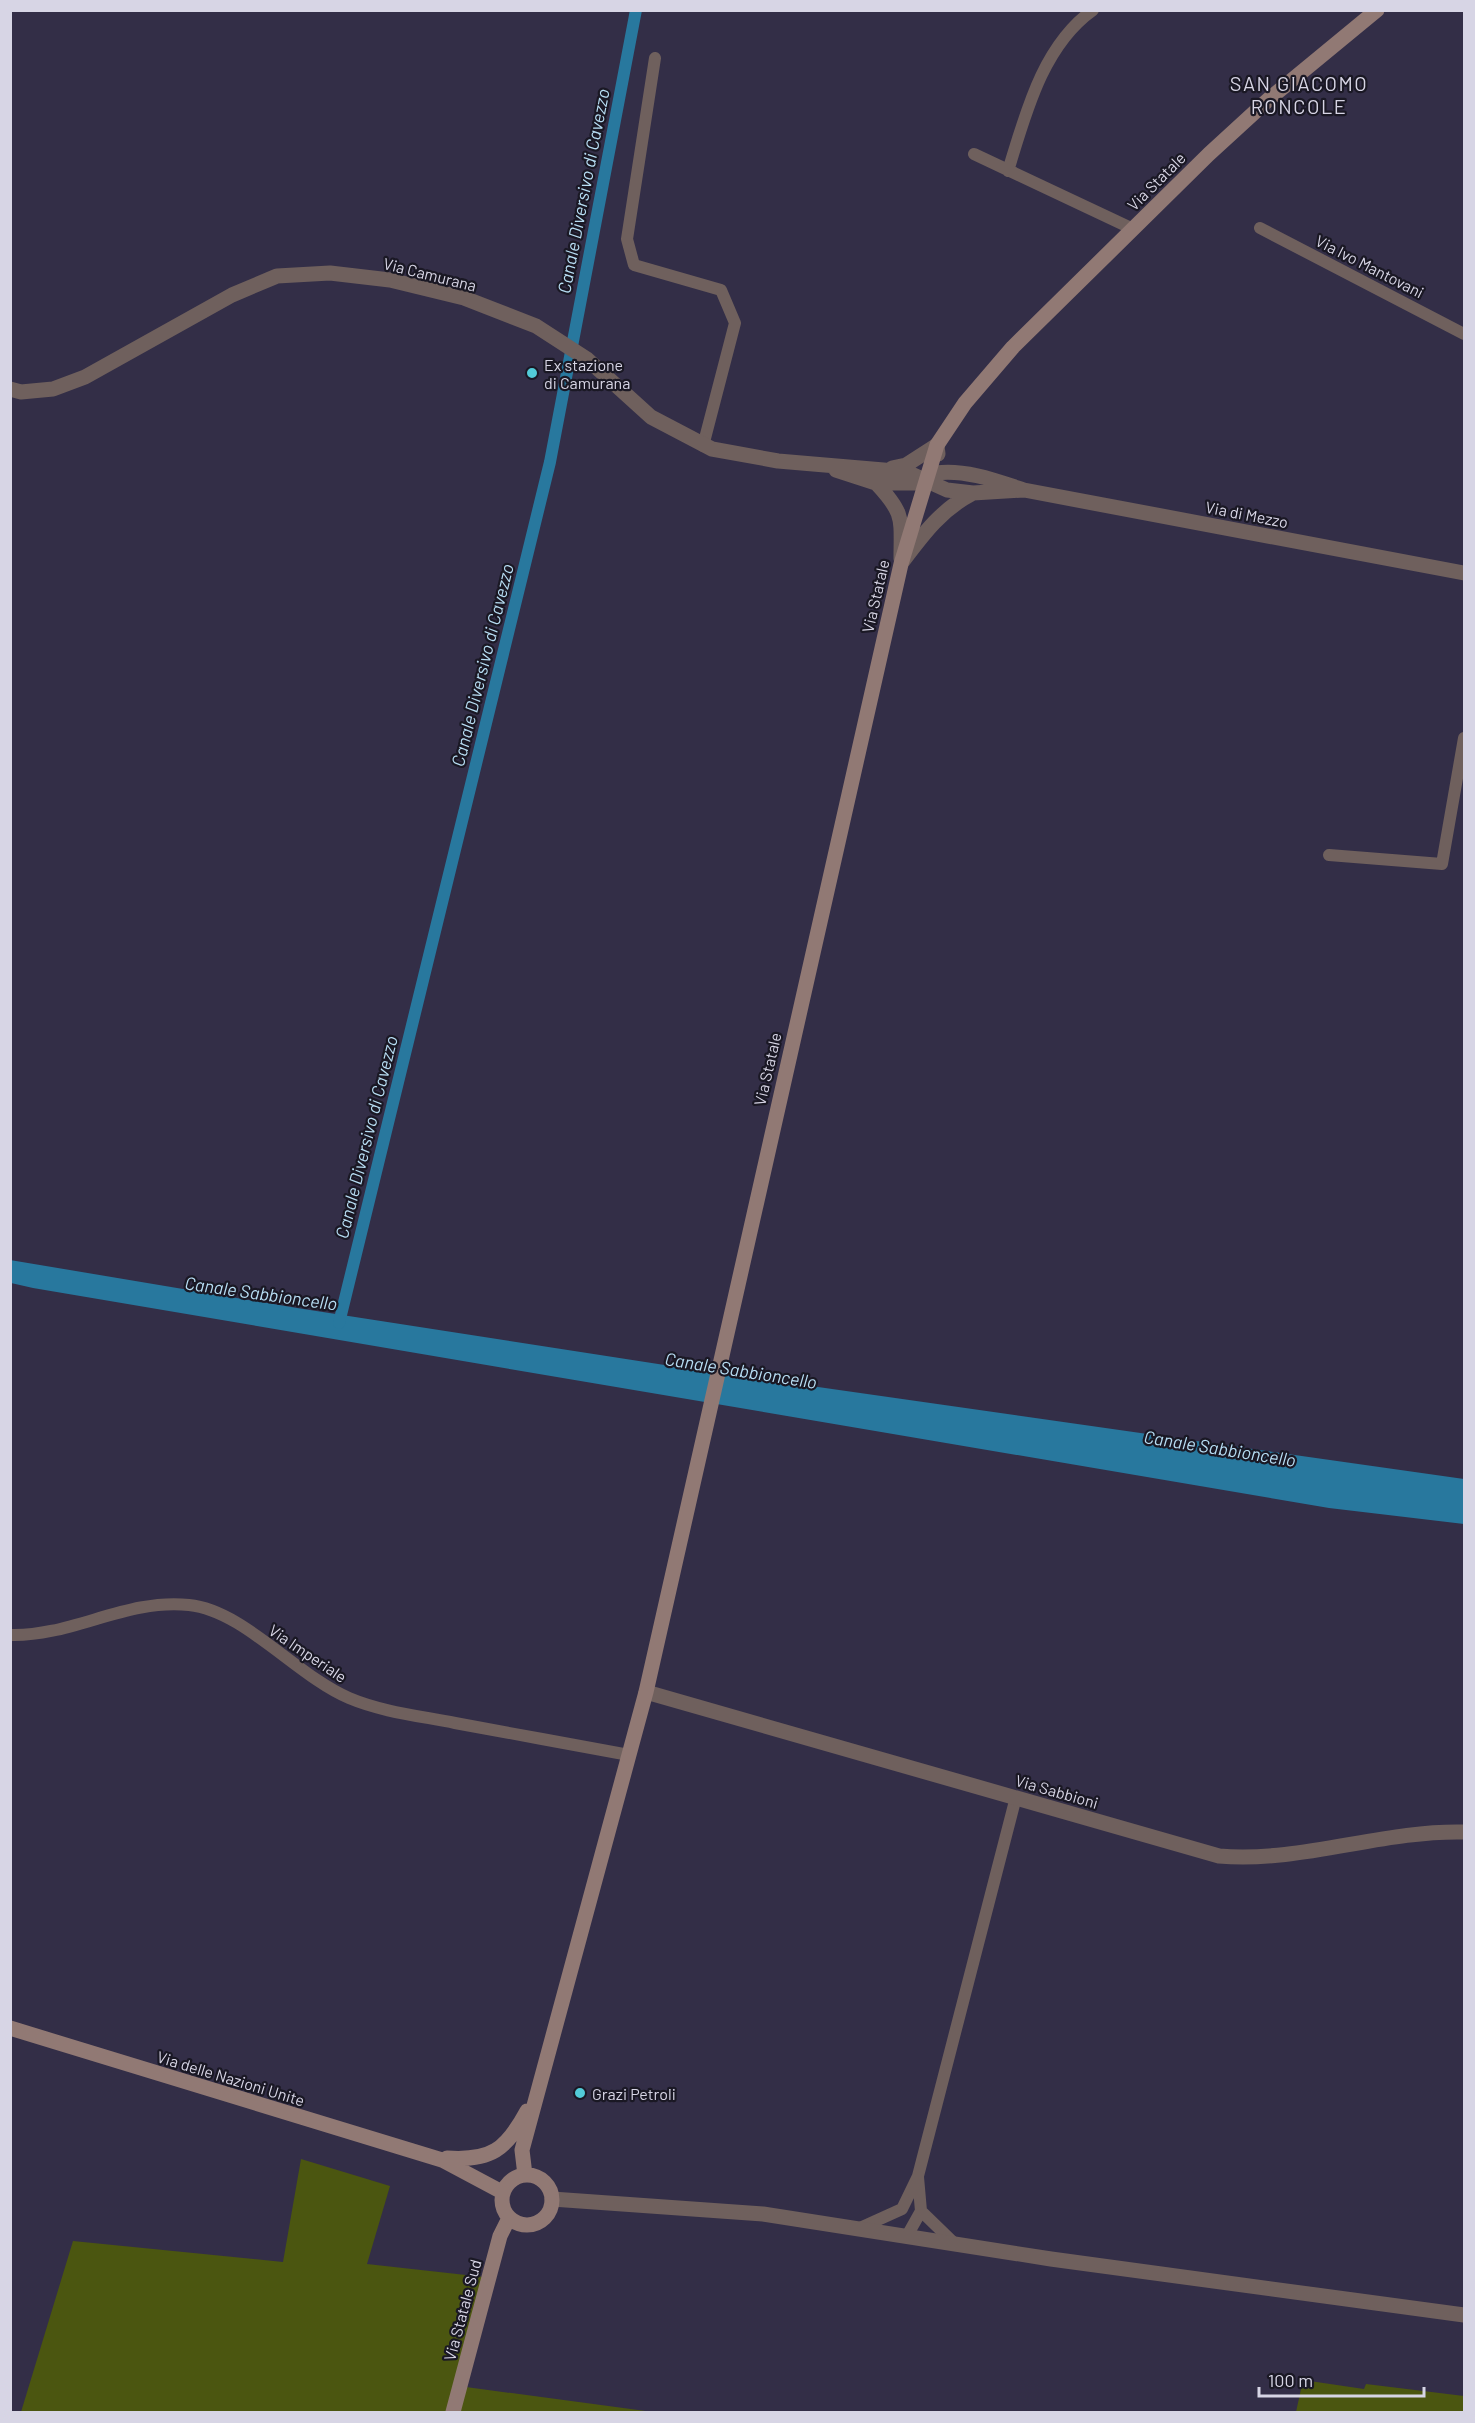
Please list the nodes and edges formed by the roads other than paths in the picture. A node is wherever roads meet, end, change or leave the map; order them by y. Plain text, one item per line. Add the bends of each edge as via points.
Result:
1 (1093, 10) edge
2 (1377, 10) edge
3 (655, 58) dead end
4 (974, 154) dead end
5 (1008, 171) junction
6 (1260, 228) dead end
7 (1133, 229) junction
8 (1464, 334) edge
9 (10, 389) edge
10 (937, 445) junction
11 (703, 446) junction
12 (823, 465) junction
13 (884, 469) junction
14 (948, 471) junction
15 (876, 483) junction
16 (927, 483) junction
17 (1023, 490) junction
18 (973, 493) junction
19 (901, 564) junction
20 (1464, 573) edge
21 (1464, 738) edge
22 (1329, 855) dead end
23 (10, 1635) edge
24 (646, 1692) junction
25 (629, 1755) junction
26 (1016, 1797) junction
27 (1464, 1832) edge
28 (10, 2028) edge
29 (541, 2081) junction
30 (442, 2160) junction
31 (525, 2175) junction
32 (918, 2176) junction
33 (502, 2192) junction
34 (552, 2199) junction
35 (902, 2210) junction
36 (921, 2211) junction
37 (509, 2218) junction
38 (860, 2228) junction
39 (907, 2236) junction
40 (955, 2244) junction
41 (1464, 2315) edge
42 (453, 2412) edge

1 - 5 street via 1077,22 1035,86
2 - 7 main road, Via Statale via 1269,99
3 - 11 street via 627,239 634,265 721,290 735,323
4 - 5 street
5 - 7 street
6 - 8 street, Via Ivo Mantovani
7 - 10 main road, Via Statale via 1013,347 965,403
9 - 11 street, Via Camurana via 53,389 85,377 232,295 277,276 330,273 390,280 464,298 536,326 587,359 651,417
10 - 13 street via 906,465
10 - 14 street via 940,463
10 - 16 main road, Via Statale
11 - 12 street, Via Camurana via 778,461
12 - 13 street, Via Camurana
12 - 15 street, Via Camurana
13 - 16 street, Via Camurana via 908,472
14 - 16 street via 936,473
14 - 17 street
15 - 16 street, Via Camurana
15 - 19 street via 896,505 901,524
16 - 18 street
16 - 19 main road, Via Statale
17 - 18 street
17 - 20 street, Via di Mezzo
18 - 19 street via 936,518
19 - 24 main road, Via Statale
21 - 22 street via 1442,864
23 - 25 street, Via Imperiale via 44,1633 144,1607 202,1607 229,1619 321,1683 364,1704
24 - 25 main road, Via Statale
24 - 26 street, Via Sabbioni
25 - 29 main road, Via Statale
26 - 27 street, Via Sabbioni via 1204,1853 1234,1857 1274,1856 1411,1833
26 - 32 street
28 - 30 main road, Via delle Nazioni Unite
29 - 30 main road, Via delle Nazioni Unite via 518,2127 497,2150 478,2158
29 - 31 main road via 522,2150
30 - 33 main road, Via delle Nazioni Unite
31 - 33 main road via 511,2180
31 - 34 main road via 544,2181
32 - 35 street
32 - 36 street
33 - 37 main road via 501,2203
34 - 37 main road via 549,2212 540,2222 527,2225
34 - 38 street via 763,2214
35 - 38 street
35 - 39 street
36 - 39 street
36 - 40 street
37 - 42 main road, Via Statale Sud via 500,2236
38 - 39 street
39 - 40 street
40 - 41 street

